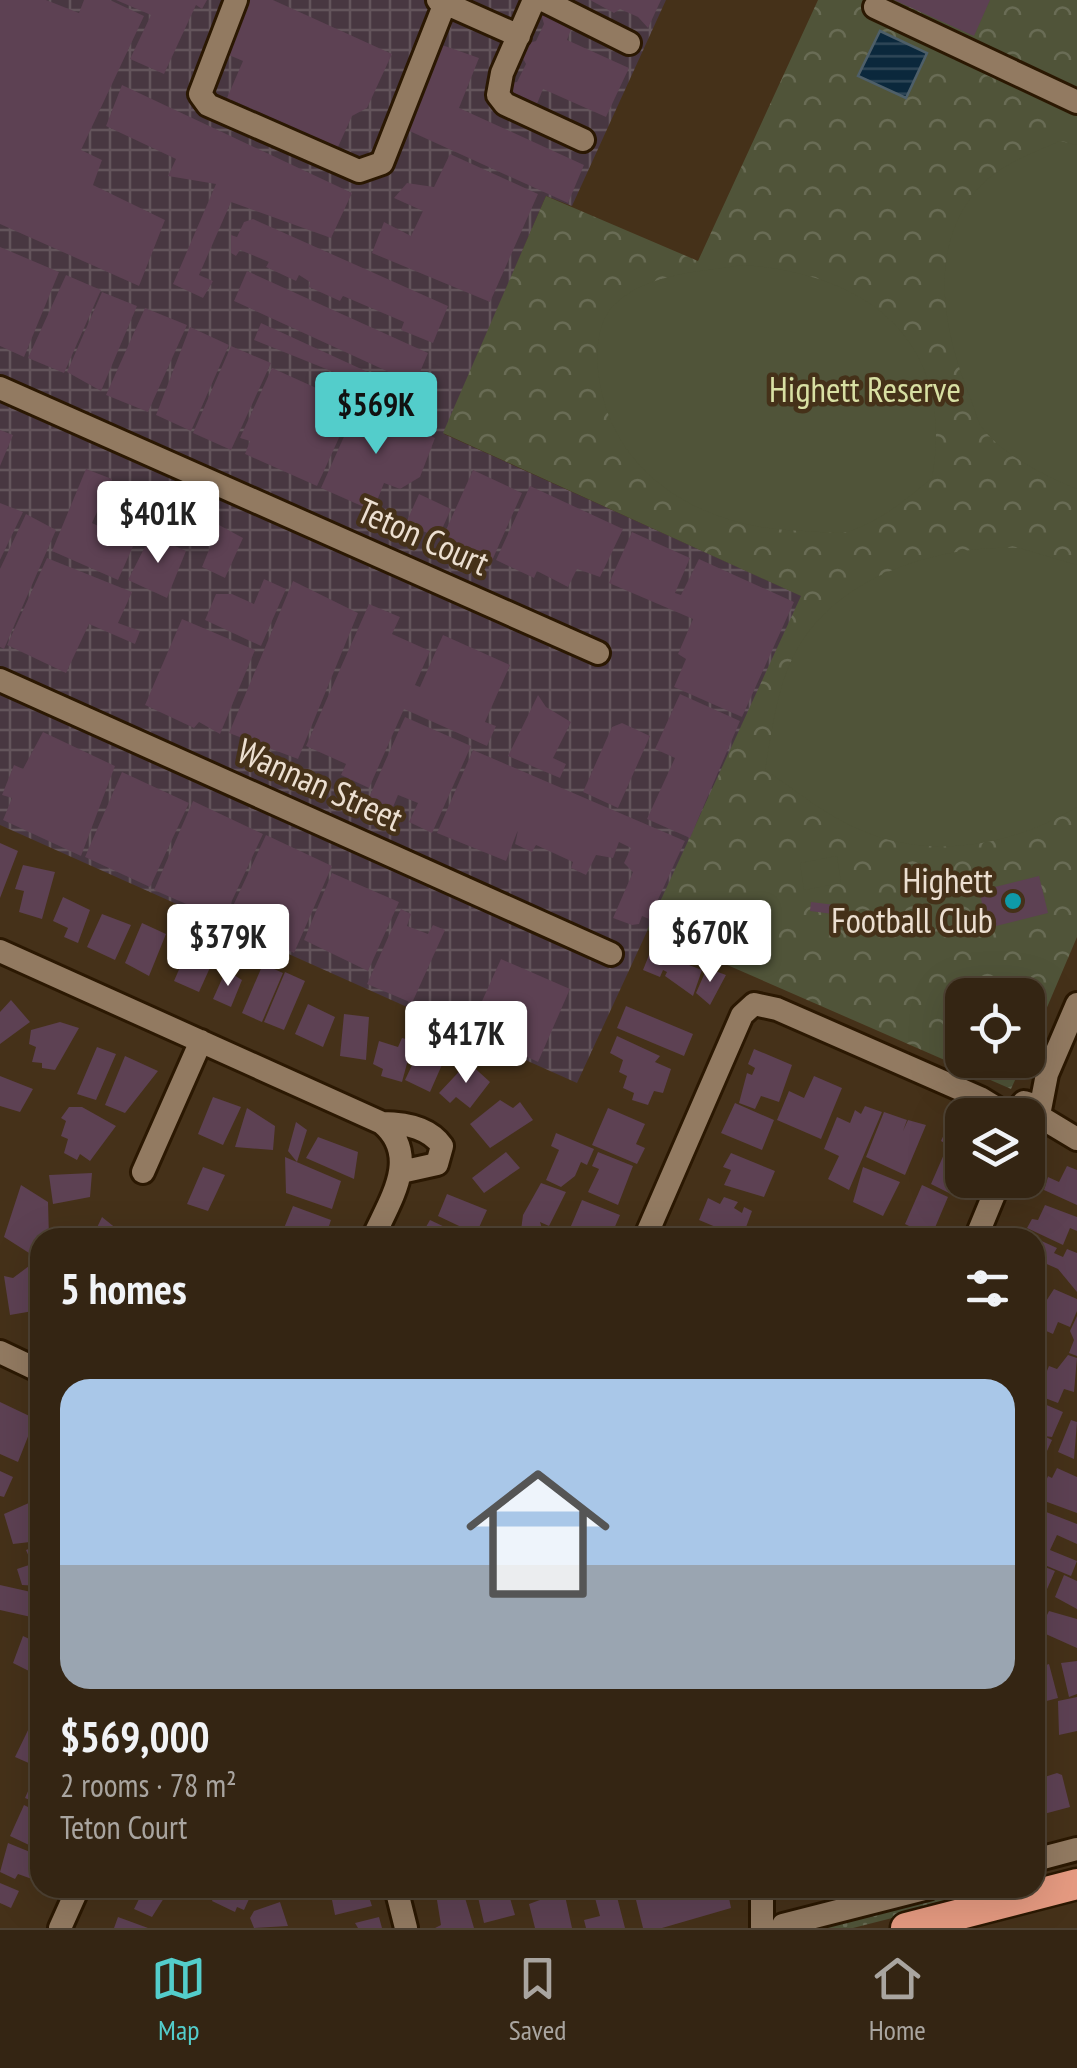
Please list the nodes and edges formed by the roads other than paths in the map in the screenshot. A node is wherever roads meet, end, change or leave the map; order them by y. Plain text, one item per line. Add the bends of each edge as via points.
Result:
1 (236, 0) edge
2 (534, 0) edge
3 (543, 0) edge
4 (442, 2) edge
5 (875, 7) dead end
6 (518, 36) junction
7 (629, 42) dead end
8 (1077, 102) edge
9 (583, 140) dead end
10 (0, 388) edge
11 (598, 653) dead end
12 (0, 680) edge
13 (0, 951) edge
14 (611, 954) dead end
15 (1077, 1004) edge
16 (201, 1041) junction
17 (980, 1098) edge
18 (1036, 1098) edge
19 (382, 1122) junction
20 (1045, 1126) edge
21 (1074, 1138) edge
22 (143, 1172) dead end
23 (401, 1172) junction
24 (993, 1198) edge
25 (377, 1228) edge
26 (649, 1228) edge
27 (980, 1228) edge
28 (0, 1352) edge
29 (30, 1366) edge
30 (1077, 1849) edge
31 (1045, 1857) edge
32 (1077, 1884) edge
33 (1045, 1892) edge
34 (74, 1898) edge
35 (398, 1898) edge
36 (764, 1898) edge
37 (887, 1898) edge
38 (1023, 1898) edge
39 (770, 1927) edge
40 (60, 1928) edge
41 (406, 1928) edge
42 (906, 1928) edge

1 - 4 street via 200,94 208,105 359,171 382,162
2 - 6 street
3 - 7 street
4 - 6 street
5 - 8 street
6 - 9 street via 498,95
10 - 11 street, Teton Court
12 - 14 street, Wannan Street
13 - 16 street
15 - 18 street
16 - 19 street
16 - 22 street
17 - 26 street via 754,1004 742,1015
19 - 23 street via 397,1140
19 - 23 street via 404,1123 442,1146 437,1164
20 - 21 street
23 - 25 street
24 - 27 street
28 - 29 street
30 - 31 street
32 - 33 highway
34 - 40 street
35 - 41 street
36 - 39 street
37 - 39 street
38 - 42 highway

